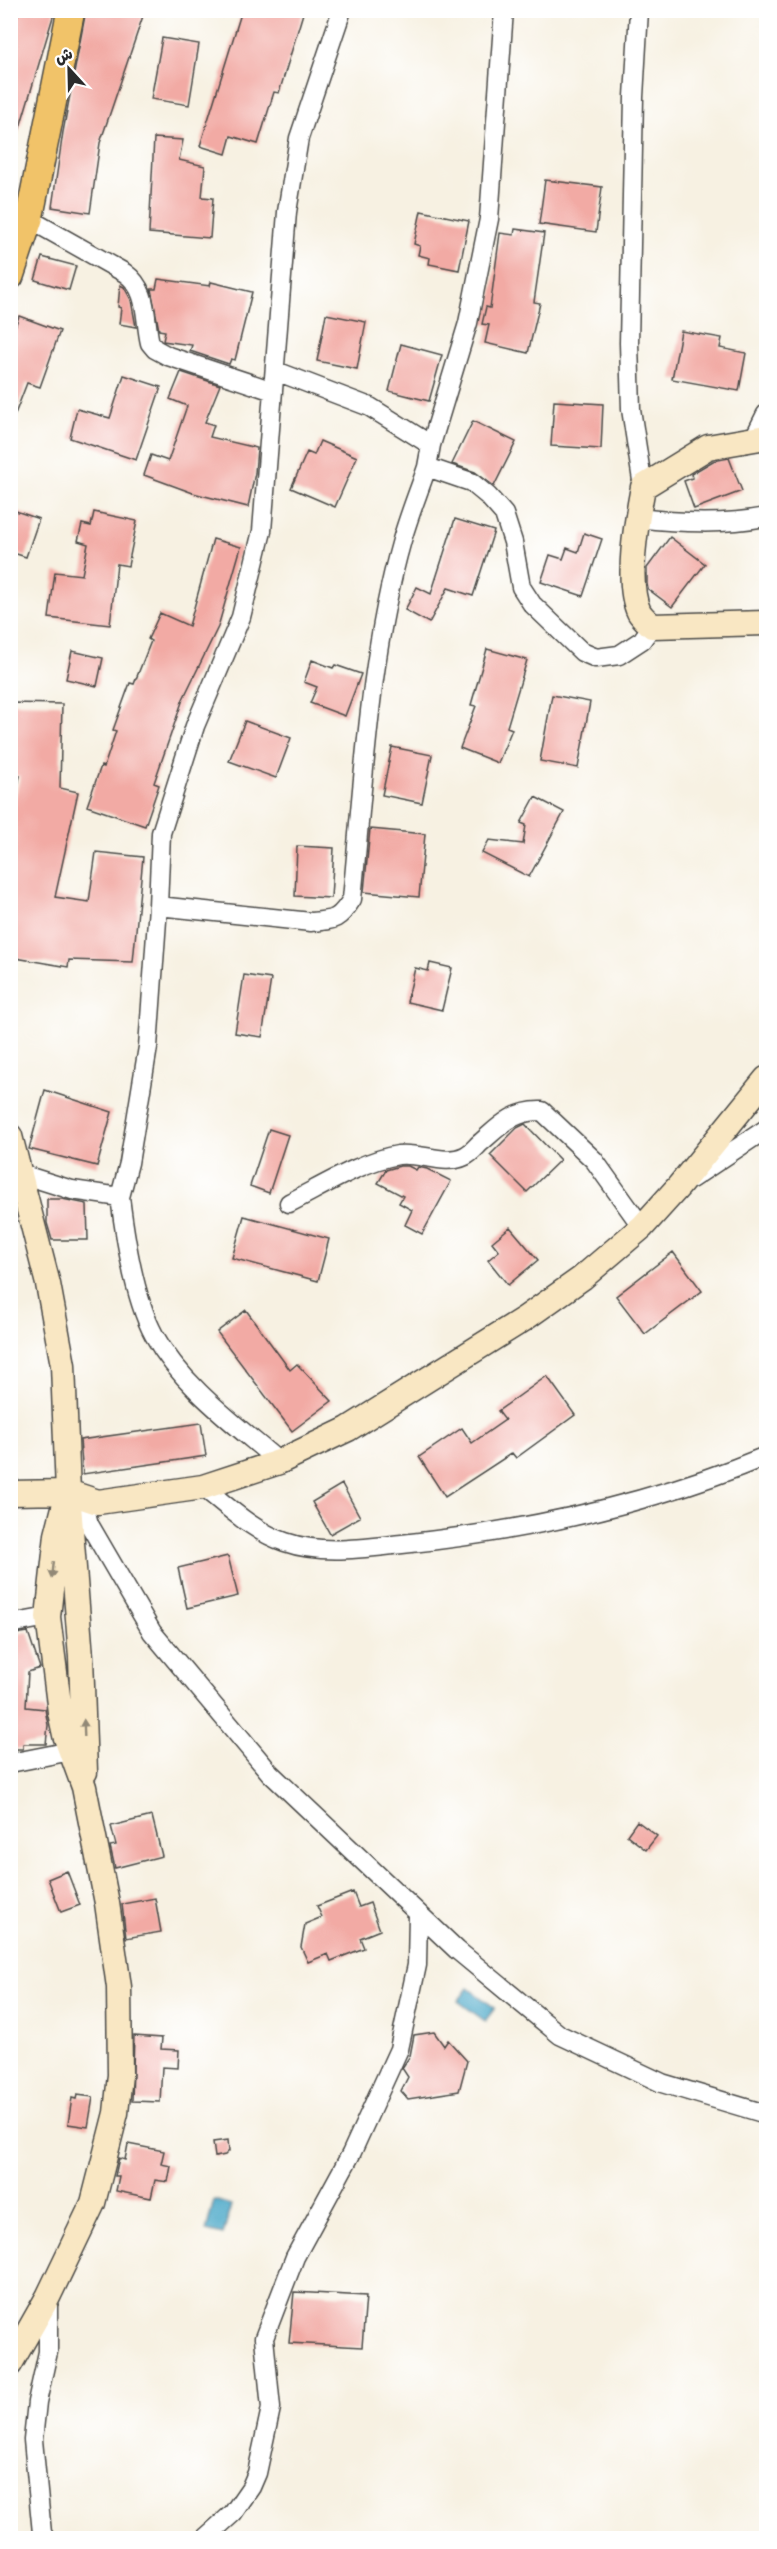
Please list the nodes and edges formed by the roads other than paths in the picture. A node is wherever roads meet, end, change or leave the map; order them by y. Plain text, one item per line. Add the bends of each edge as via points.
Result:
1 (71, 10) edge
2 (342, 10) edge
3 (504, 10) edge
4 (639, 10) edge
5 (29, 219) junction
6 (10, 276) edge
7 (276, 371) junction
8 (273, 391) junction
9 (766, 414) edge
10 (760, 437) edge
11 (431, 445) junction
12 (428, 466) junction
13 (643, 487) junction
14 (766, 517) edge
15 (638, 518) junction
16 (766, 623) edge
17 (651, 626) junction
18 (158, 906) junction
19 (766, 1079) edge
20 (766, 1129) edge
21 (10, 1136) edge
22 (21, 1174) junction
23 (679, 1186) junction
24 (120, 1197) junction
25 (289, 1203) dead end
26 (642, 1227) junction
27 (766, 1456) edge
28 (279, 1462) junction
29 (203, 1487) junction
30 (10, 1493) edge
31 (75, 1495) junction
32 (48, 1617) junction
33 (10, 1624) edge
34 (71, 1751) junction
35 (10, 1763) edge
36 (84, 1787) junction
37 (417, 1914) junction
38 (766, 2114) edge
39 (48, 2296) junction
40 (10, 2364) edge
41 (45, 2538) edge
42 (205, 2538) edge

1 - 5 main road
2 - 7 street via 299,138 280,282
3 - 11 street via 489,219 468,323
4 - 13 street via 628,343 631,409
5 - 6 main road
5 - 8 street via 137,283 154,349
7 - 8 street
7 - 11 street via 370,407
8 - 18 street via 262,531 240,617 195,726 161,833
9 - 10 street
10 - 13 street via 708,447
11 - 12 street
12 - 17 street via 471,482 489,495 504,514 521,587 532,604 582,652 596,658 620,655 642,640
12 - 18 street via 389,592 361,780 352,899 342,915 332,921 311,922
13 - 15 street
14 - 15 street via 732,523 681,524
15 - 17 street via 634,592 639,613
16 - 17 street
18 - 24 street via 148,1047
19 - 23 street
20 - 23 street
21 - 22 street
22 - 24 street via 72,1190
22 - 31 street via 63,1365
23 - 26 street
24 - 28 street via 136,1285 153,1334 180,1372
25 - 26 street via 395,1155 454,1160 468,1155 510,1117 542,1111 594,1160
26 - 28 street via 582,1278 524,1319 348,1429
27 - 29 street via 677,1488 564,1519 469,1537 351,1549 312,1547 277,1539 251,1525
28 - 29 street
29 - 31 street via 106,1501
30 - 31 street
31 -> 32 street via 57,1535
36 -> 31 street
31 - 37 street via 152,1632 270,1773
32 - 33 street
32 - 34 street via 60,1712
34 - 35 street
34 - 36 street
36 - 39 street via 105,1891 118,1987 120,2075 116,2113 93,2203
37 - 38 street via 560,2035 662,2083
37 - 42 street via 417,1965 399,2049 351,2154 295,2257 264,2338 271,2408 256,2473 233,2513
39 - 40 street
39 - 41 street via 47,2361 33,2440

